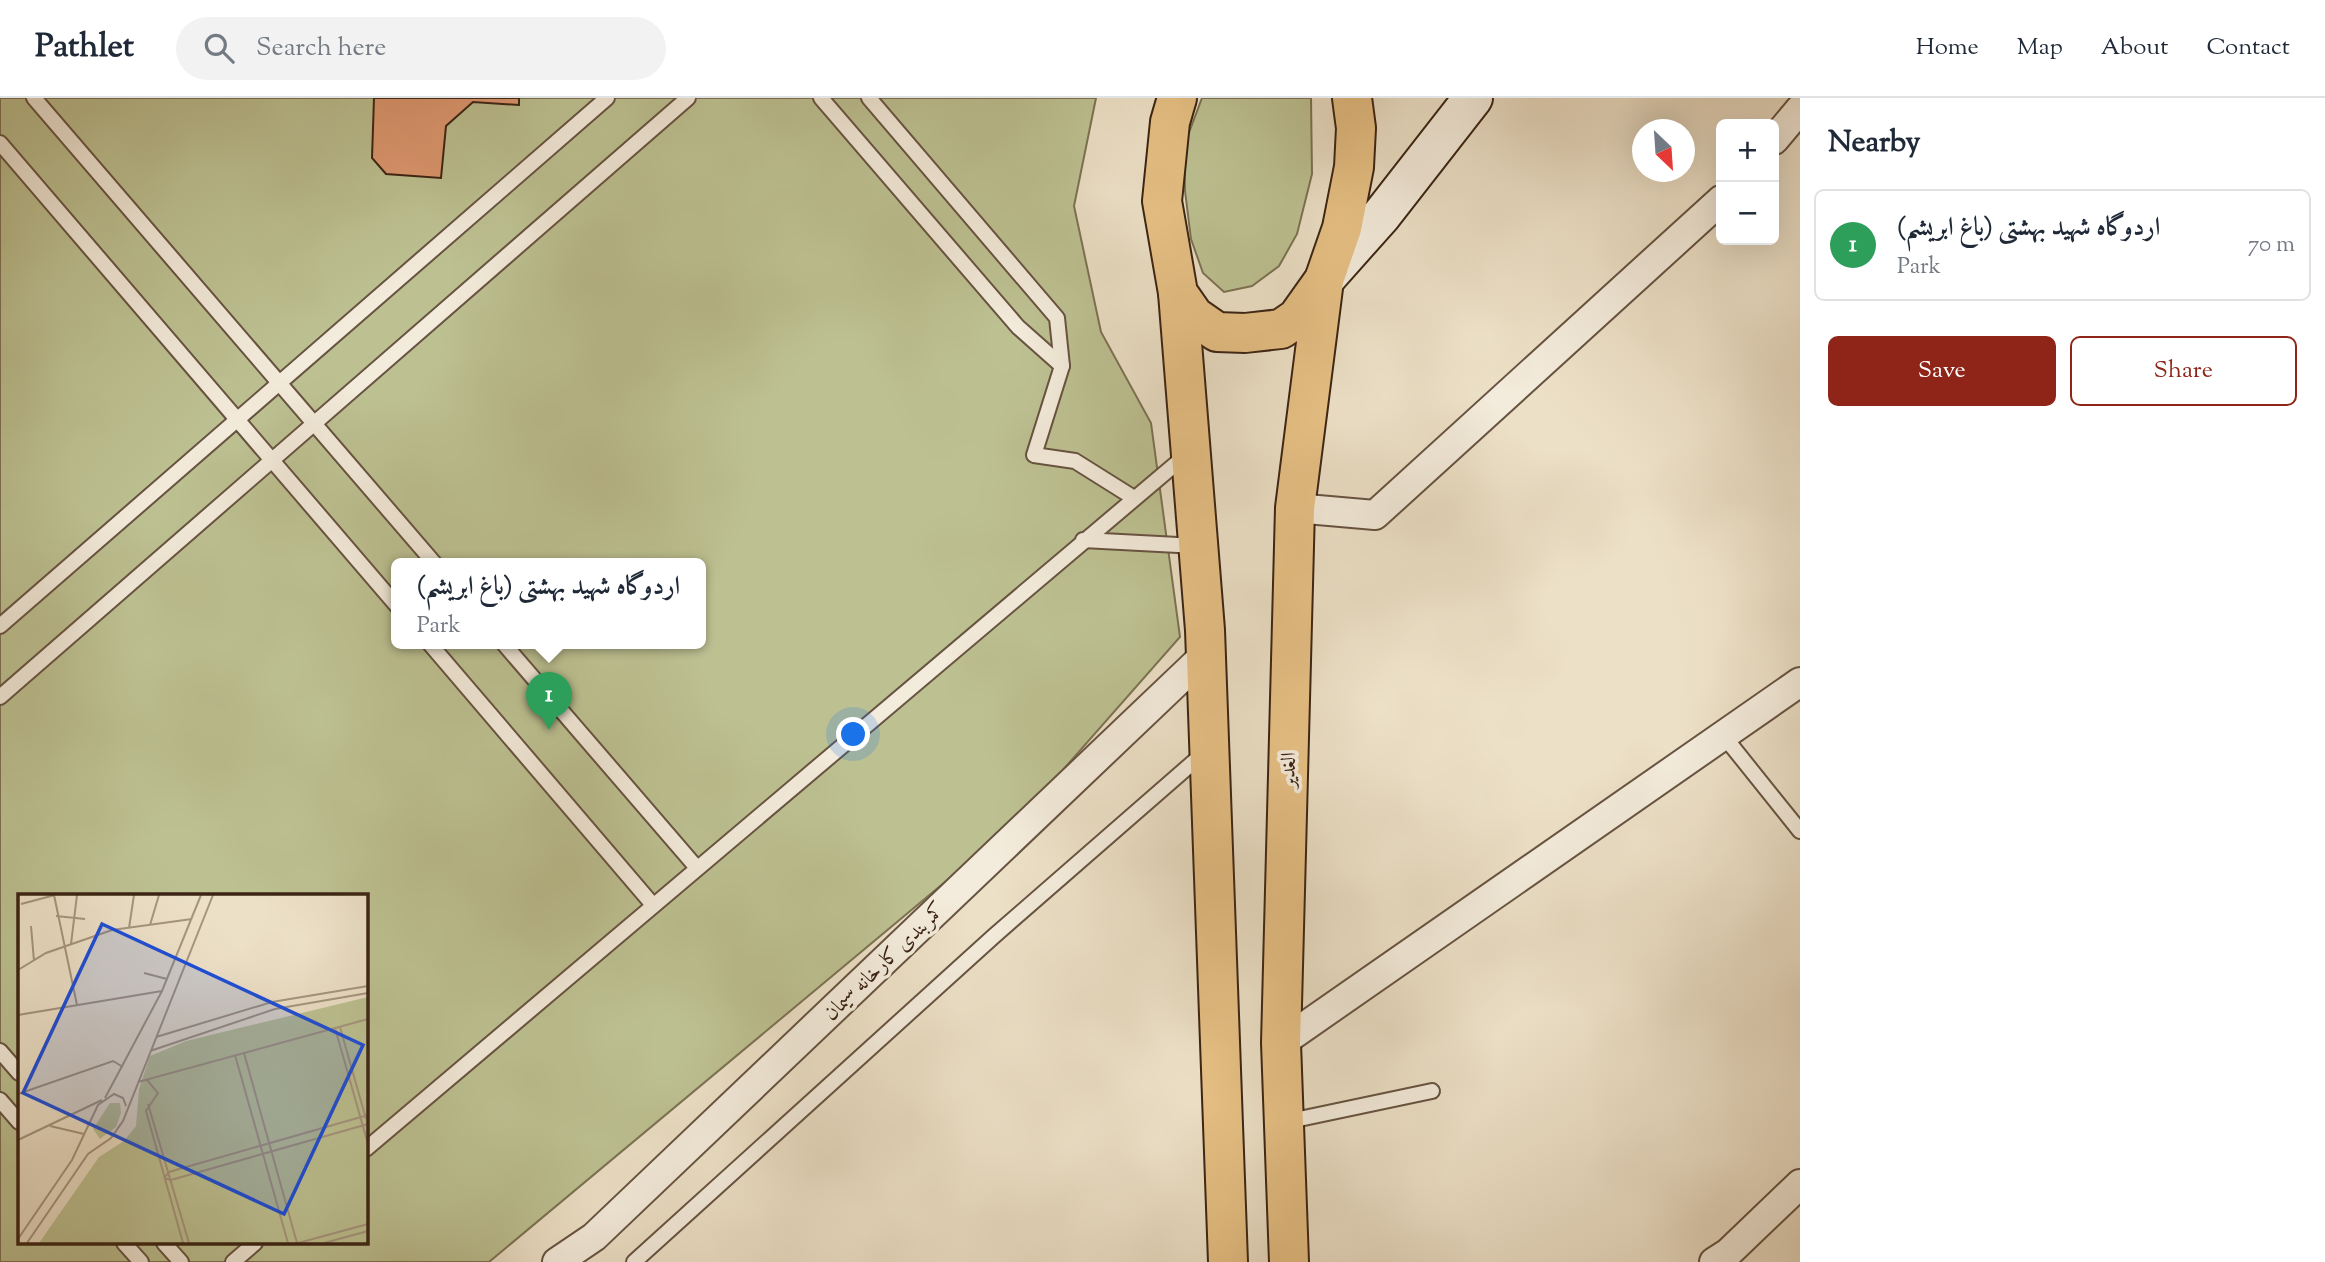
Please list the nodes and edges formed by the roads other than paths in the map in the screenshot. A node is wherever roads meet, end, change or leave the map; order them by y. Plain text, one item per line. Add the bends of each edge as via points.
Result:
1 (34, 98) edge
2 (607, 98) edge
3 (688, 98) edge
4 (821, 98) edge
5 (869, 98) edge
6 (1177, 98) edge
7 (1352, 98) edge
8 (1473, 98) edge
9 (1800, 109) edge
10 (1779, 134) edge
11 (0, 143) edge
12 (1716, 205) edge
13 (1324, 280) junction
14 (1178, 293) junction
15 (1062, 366) junction
16 (280, 383) junction
17 (237, 420) junction
18 (314, 423) junction
19 (1191, 452) junction
20 (271, 460) junction
21 (1134, 498) junction
22 (1295, 508) junction
23 (1083, 540) junction
24 (1198, 547) junction
25 (430, 558) edge
26 (391, 599) edge
27 (0, 626) edge
28 (433, 649) edge
29 (508, 649) edge
30 (1206, 656) junction
31 (1800, 682) edge
32 (0, 697) edge
33 (1723, 735) junction
34 (1209, 749) junction
35 (1800, 831) edge
36 (697, 868) junction
37 (653, 905) junction
38 (1281, 1042) junction
39 (0, 1051) edge
40 (18, 1072) edge
41 (1432, 1091) dead end
42 (0, 1100) edge
43 (18, 1121) edge
44 (1284, 1123) junction
45 (368, 1147) edge
46 (1800, 1184) edge
47 (125, 1244) edge
48 (165, 1244) edge
49 (254, 1244) edge
50 (141, 1262) edge
51 (181, 1262) edge
52 (233, 1262) edge
53 (557, 1262) edge
54 (634, 1262) edge
55 (1228, 1262) edge
56 (1289, 1262) edge
57 (1714, 1262) edge

1 - 16 lane
2 - 16 lane
3 - 18 lane
4 - 15 lane via 1017,327
5 - 15 lane via 1058,318
6 - 14 main road via 1162,201
7 - 13 main road via 1354,167 1342,228
8 - 13 street via 1381,216
9 - 10 street
11 - 17 lane
12 - 22 street via 1375,515
13 - 14 main road via 1297,318 1281,329 1245,333 1217,332 1194,316
13 - 22 main road, الغدیر
14 - 19 main road
15 - 21 lane via 1034,455 1074,461
16 - 17 lane
16 - 18 lane
17 - 20 lane
17 - 27 lane
18 - 20 lane
18 - 25 lane
19 - 21 lane
19 - 24 main road
20 - 26 lane
20 - 32 lane
21 - 23 lane
22 - 38 main road, الغدیر
23 - 24 lane
23 - 36 lane
24 - 30 main road
28 - 37 lane
29 - 36 lane
30 - 34 main road
30 - 53 street, کمربندی کارخانه سیمان via 604,1227
31 - 33 street
33 - 35 lane
33 - 38 street
34 - 54 lane via 994,936
34 - 55 main road
36 - 37 lane
37 - 45 lane
38 - 44 main road, الغدیر
39 - 40 lane
41 - 44 lane
42 - 43 lane
44 - 56 main road, الغدیر
46 - 57 street
47 - 50 lane
48 - 51 lane
49 - 52 lane

